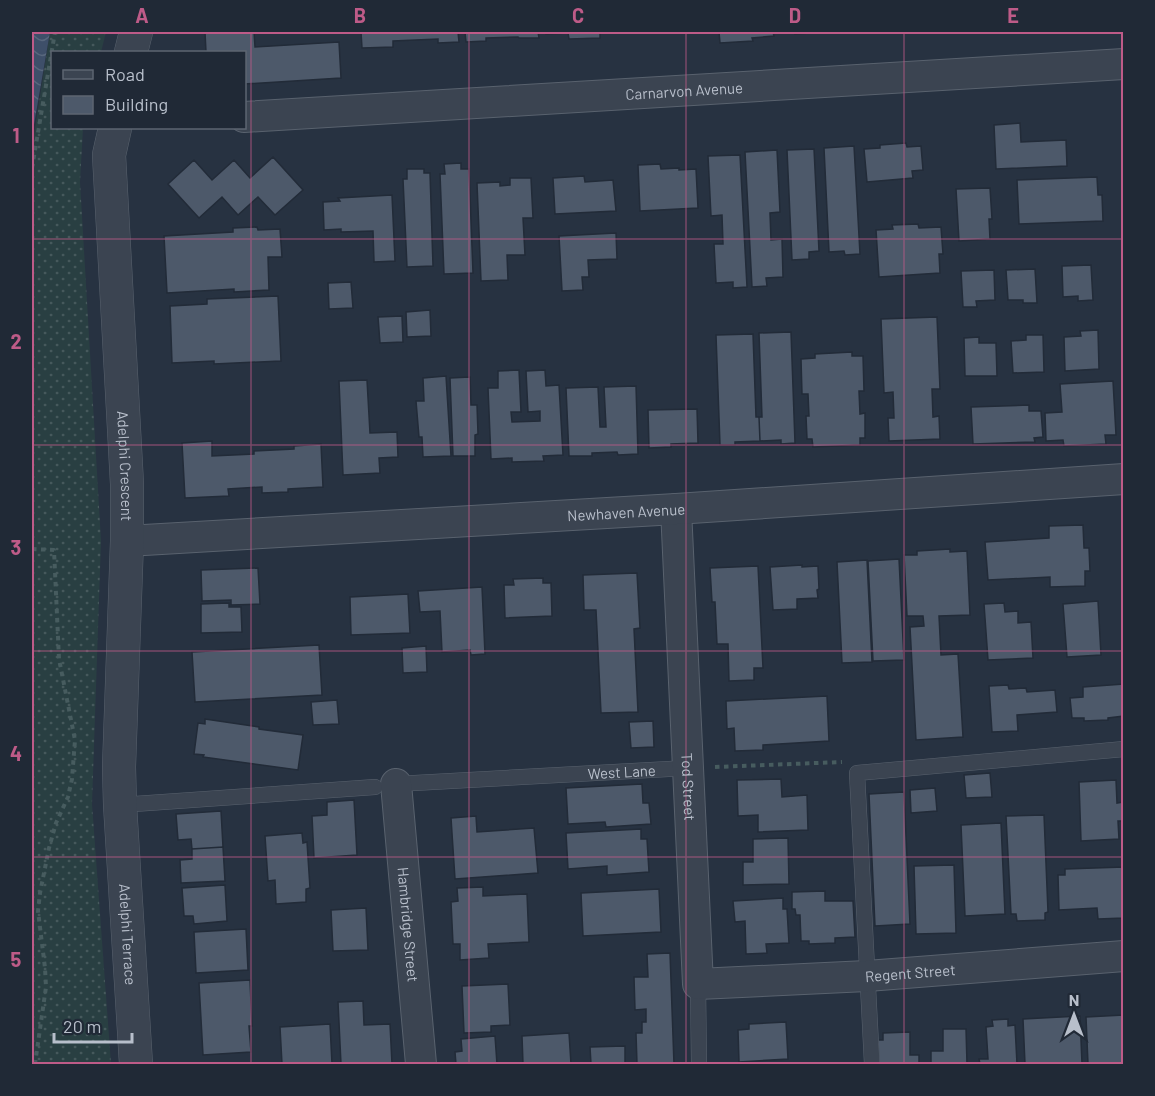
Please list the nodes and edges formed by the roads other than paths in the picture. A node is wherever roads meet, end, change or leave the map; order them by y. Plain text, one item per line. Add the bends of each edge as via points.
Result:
1 (136, 32) edge
2 (132, 51) edge
3 (1124, 64) edge
4 (246, 117) edge
5 (115, 129) edge
6 (1124, 479) edge
7 (676, 508) junction
8 (127, 542) junction
9 (1124, 749) edge
10 (687, 768) junction
11 (385, 786) junction
12 (120, 805) junction
13 (1124, 956) edge
14 (867, 976) junction
15 (698, 984) junction
16 (136, 1065) edge
17 (421, 1065) edge
18 (699, 1065) edge
19 (872, 1065) edge

1 - 2 street
3 - 4 street, Carnarvon Avenue
5 - 8 street, Adelphi Crescent via 109,155
6 - 7 street, Newhaven Avenue
7 - 8 street, Newhaven Avenue
7 - 10 street, Tod Street
8 - 12 street, Adelphi Crescent via 118,767
9 - 14 lane via 853,767
10 - 11 lane, West Lane
10 - 15 street, Tod Street
11 - 12 lane, West Lane
11 - 17 street, Hambridge Street
12 - 16 street, Adelphi Terrace
13 - 14 street, Regent Street
14 - 15 street, Regent Street
14 - 19 lane
15 - 18 lane, Tod Street

